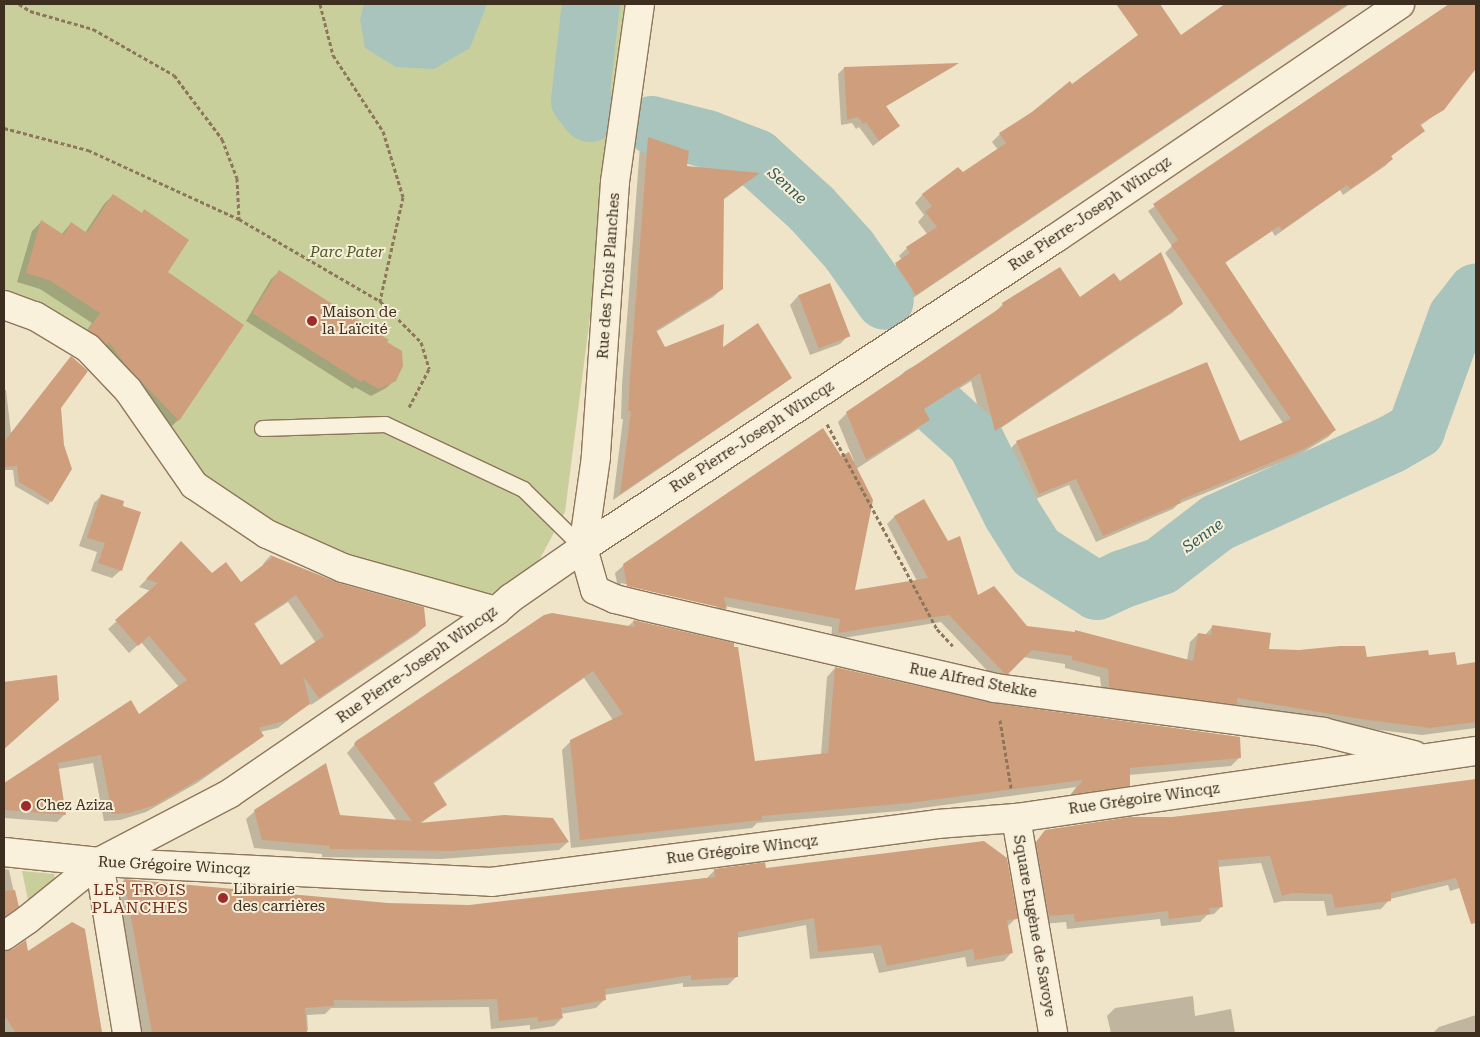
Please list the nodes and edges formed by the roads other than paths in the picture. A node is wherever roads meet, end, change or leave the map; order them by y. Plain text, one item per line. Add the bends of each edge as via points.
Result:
1 (640, 4) edge
2 (1400, 4) edge
3 (4, 305) edge
4 (262, 428) dead end
5 (584, 548) junction
6 (496, 611) junction
7 (1476, 751) edge
8 (1428, 758) junction
9 (1016, 818) junction
10 (4, 852) edge
11 (99, 862) junction
12 (4, 936) edge
13 (127, 1033) edge
14 (1053, 1033) edge

1 - 5 street, Rue des Trois Planches via 615,182 596,457
2 - 5 street, Rue Pierre-Joseph Wincqz via 1056,238
3 - 6 street via 35,316 88,348 128,390 194,485 267,534 343,568
4 - 5 lane via 385,424 523,489
5 - 6 street, Rue Pierre-Joseph Wincqz
5 - 8 street, Rue Alfred Stekke via 595,590 615,599 995,688 1323,732
6 - 11 street, Rue Pierre-Joseph Wincqz via 229,794
7 - 8 street, Rue Grégoire Wincqz
8 - 9 street, Rue Grégoire Wincqz
9 - 11 street, Rue Grégoire Wincqz via 937,824 492,882
9 - 14 street, Square Eugène de Savoye
10 - 11 street, Rue Grégoire Wincqz
11 - 12 street, Rue Pierre-Joseph Wincqz
11 - 13 street

